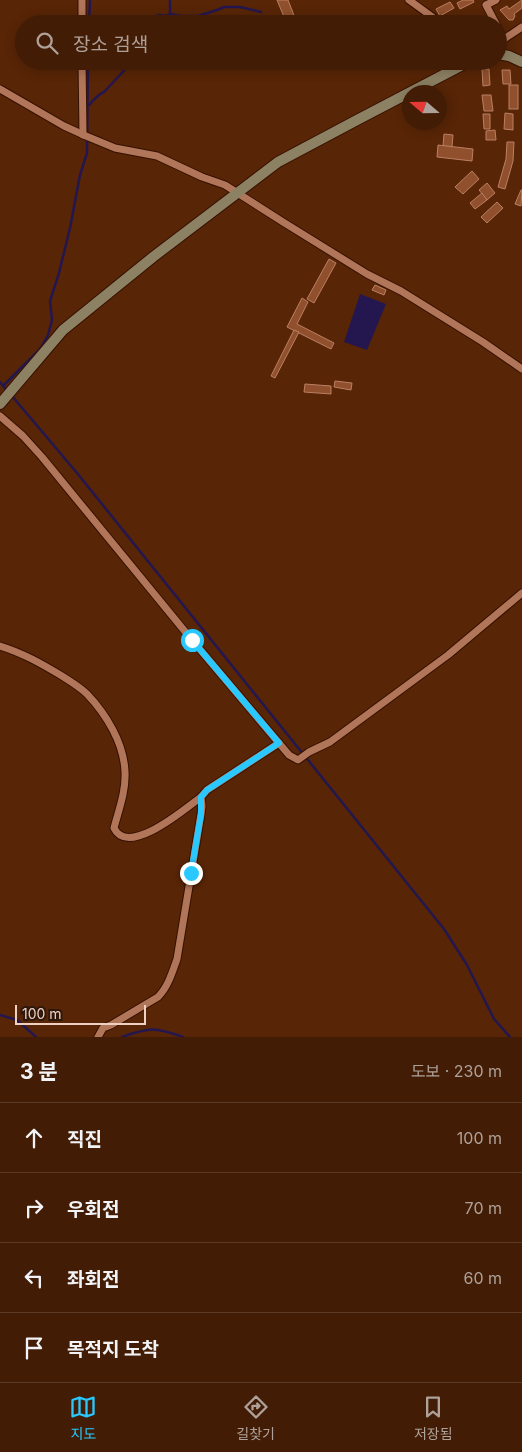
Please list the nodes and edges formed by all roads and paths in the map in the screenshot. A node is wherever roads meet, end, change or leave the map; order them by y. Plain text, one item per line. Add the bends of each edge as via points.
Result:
1 (82, 0) edge
2 (409, 0) edge
3 (496, 0) edge
4 (485, 3) edge
5 (82, 15) edge
6 (430, 15) edge
7 (491, 15) edge
8 (522, 26) edge
9 (507, 36) edge
10 (507, 57) edge
11 (522, 62) edge
12 (82, 70) edge
13 (453, 70) edge
14 (0, 89) edge
15 (84, 135) junction
16 (238, 192) junction
17 (522, 369) edge
18 (1, 403) edge
19 (0, 416) edge
20 (522, 593) edge
21 (0, 646) edge
22 (279, 743) junction
23 (201, 797) junction
24 (98, 1037) edge

1 - 5 street
2 - 6 street
3 - 4 street
4 - 7 street
8 - 9 street
10 - 11 main road
12 - 15 street
13 - 16 main road via 278,162
14 - 15 street
15 - 16 street via 115,148 157,156
16 - 17 street
16 - 18 main road via 153,256 64,330
19 - 22 street via 42,457
20 - 22 street via 448,655 330,742 298,760
21 - 23 street via 27,656 78,687 112,728 120,744 125,772 122,803 114,828 118,834 133,837 153,831
22 - 23 street
23 - 24 street via 177,959 169,980 158,997 103,1028

